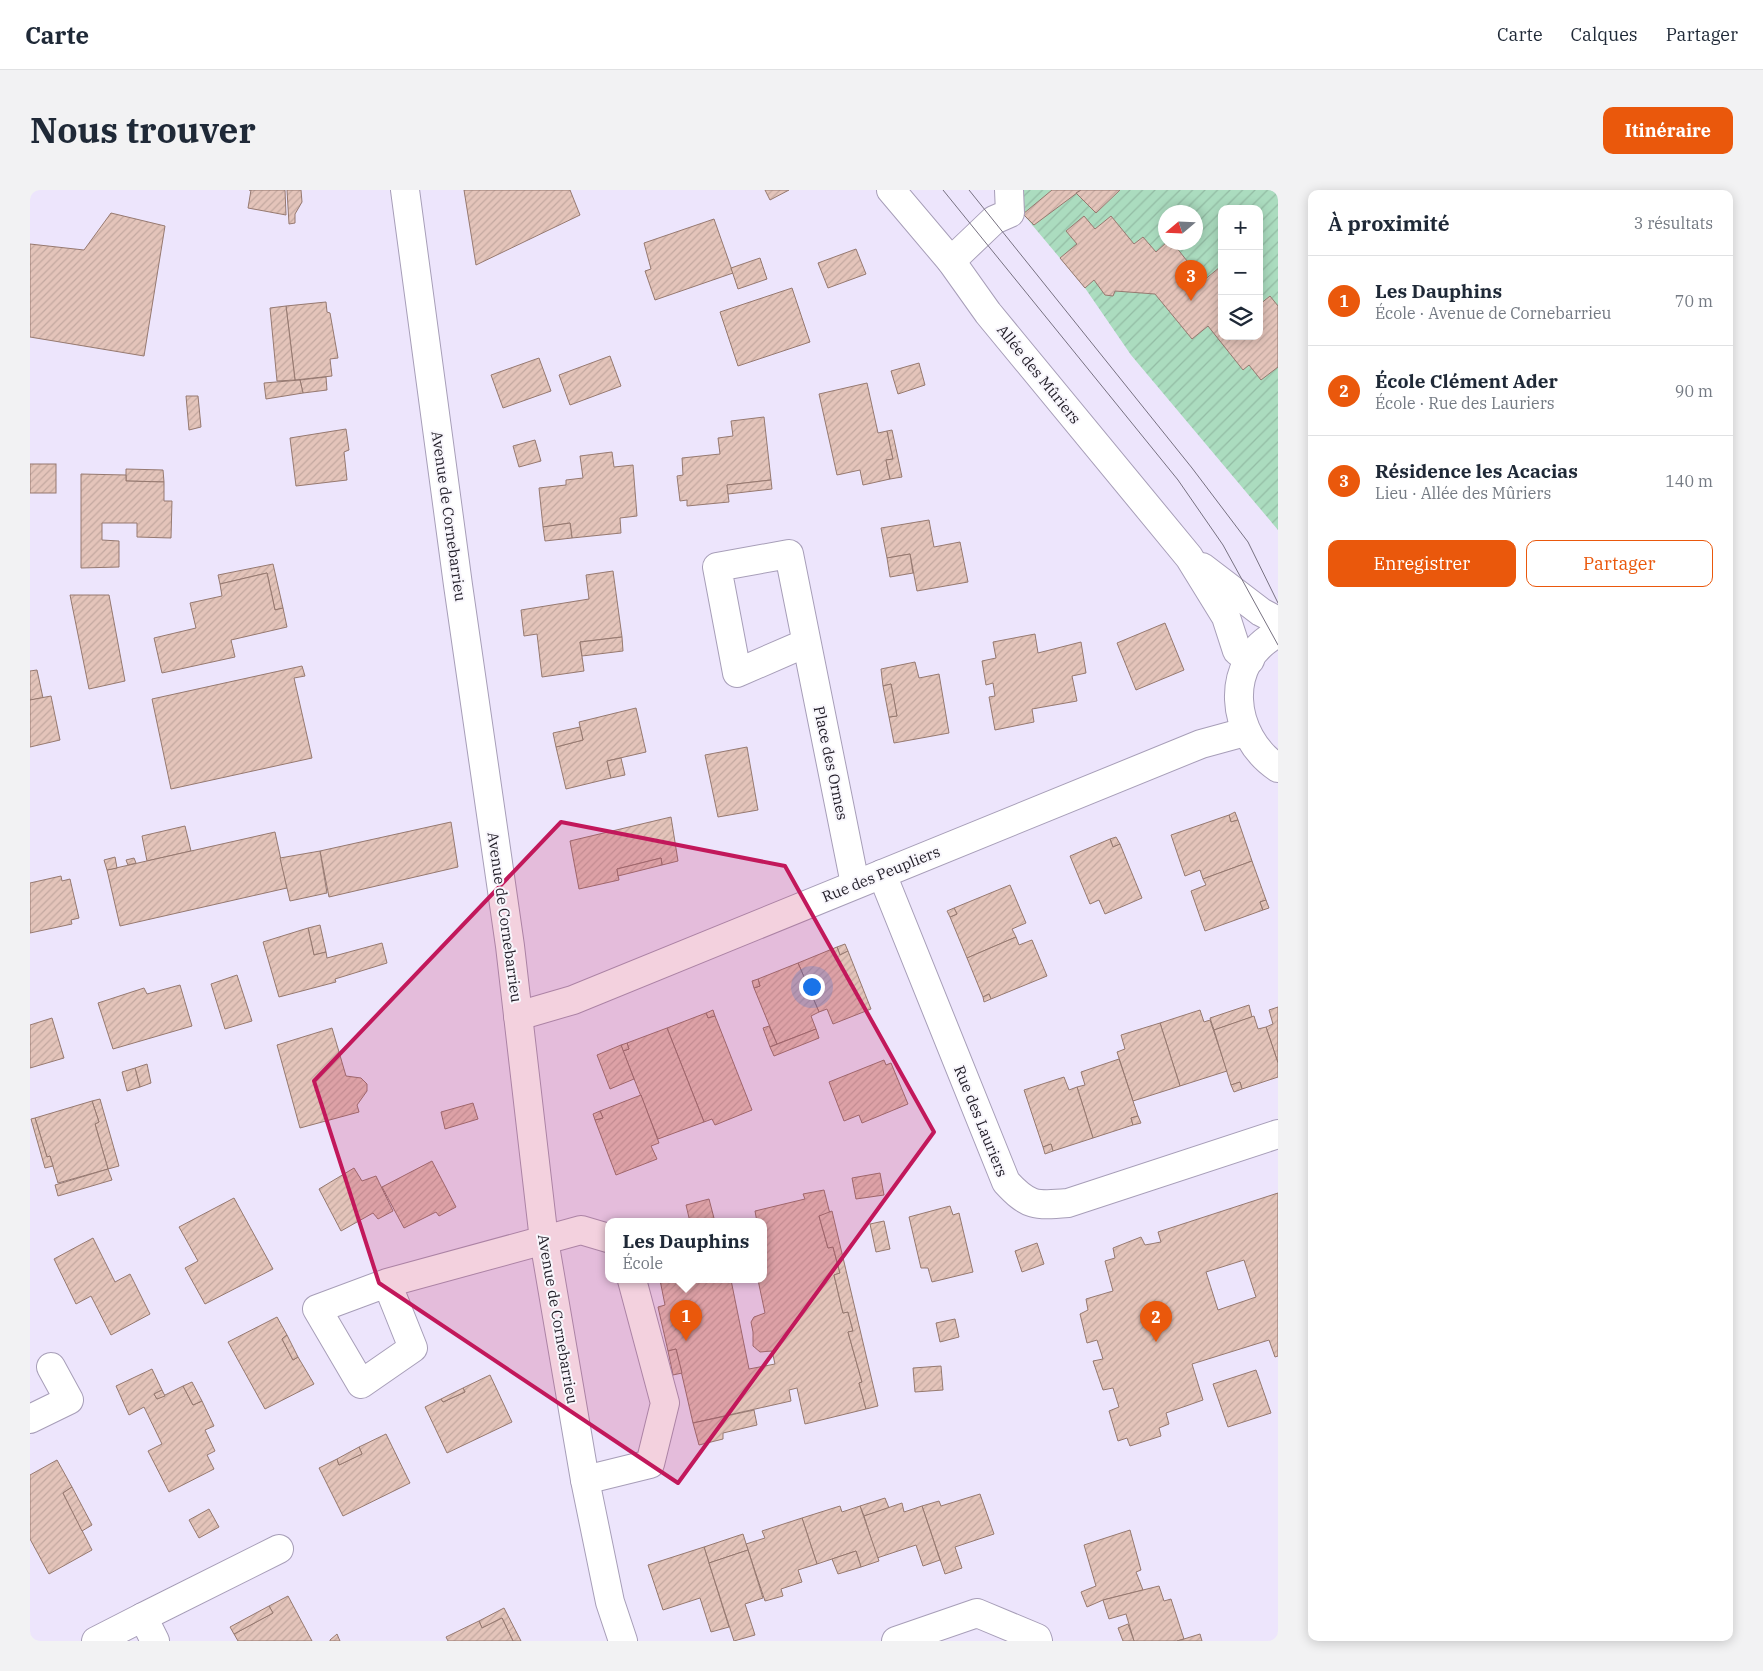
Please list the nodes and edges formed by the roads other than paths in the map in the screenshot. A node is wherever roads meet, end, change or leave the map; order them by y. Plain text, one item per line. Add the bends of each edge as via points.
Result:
1 (405, 190) edge
2 (891, 190) edge
3 (1016, 207) edge
4 (952, 260) junction
5 (1189, 556) junction
6 (1278, 621) edge
7 (1278, 633) edge
8 (806, 643) junction
9 (1250, 660) junction
10 (1245, 732) junction
11 (1278, 768) edge
12 (882, 874) junction
13 (856, 884) junction
14 (518, 1016) junction
15 (1278, 1134) edge
16 (605, 1237) edge
17 (544, 1240) junction
18 (387, 1283) dead end
19 (633, 1283) edge
20 (51, 1367) dead end
21 (30, 1419) edge
22 (585, 1480) junction
23 (279, 1549) dead end
24 (143, 1617) junction
25 (96, 1641) edge
26 (155, 1641) edge
27 (623, 1641) edge
28 (896, 1641) edge
29 (1038, 1641) edge

1 - 14 street, Avenue de Cornebarrieu
2 - 4 street, Allée des Mûriers
3 - 4 street via 994,220
4 - 5 street, Allée des Mûriers via 988,313
5 - 6 street, Allée des Mûriers via 1261,612
5 - 9 street, Allée des Mûriers via 1226,617 1237,651
7 - 9 street via 1264,642
8 - 8 street, Place des Ormes via 789,554 717,567 737,673
8 - 13 street, Place des Ormes
9 - 10 street via 1238,696
10 - 11 street via 1265,760
10 - 12 street, Rue des Peupliers via 1201,744
12 - 13 street, Rue des Peupliers
12 - 15 street, Rue des Lauriers via 1006,1182 1022,1200 1045,1205 1068,1203
13 - 14 street, Rue des Peupliers via 573,1000
14 - 17 street, Avenue de Cornebarrieu
16 - 17 street via 581,1230
17 - 18 street
17 - 22 street, Avenue de Cornebarrieu
19 - 22 street via 665,1403 661,1425 650,1464
20 - 21 street via 69,1400
22 - 27 street, Avenue de Cornebarrieu via 610,1602
23 - 24 street
24 - 25 street
24 - 26 street
28 - 29 street via 977,1613

